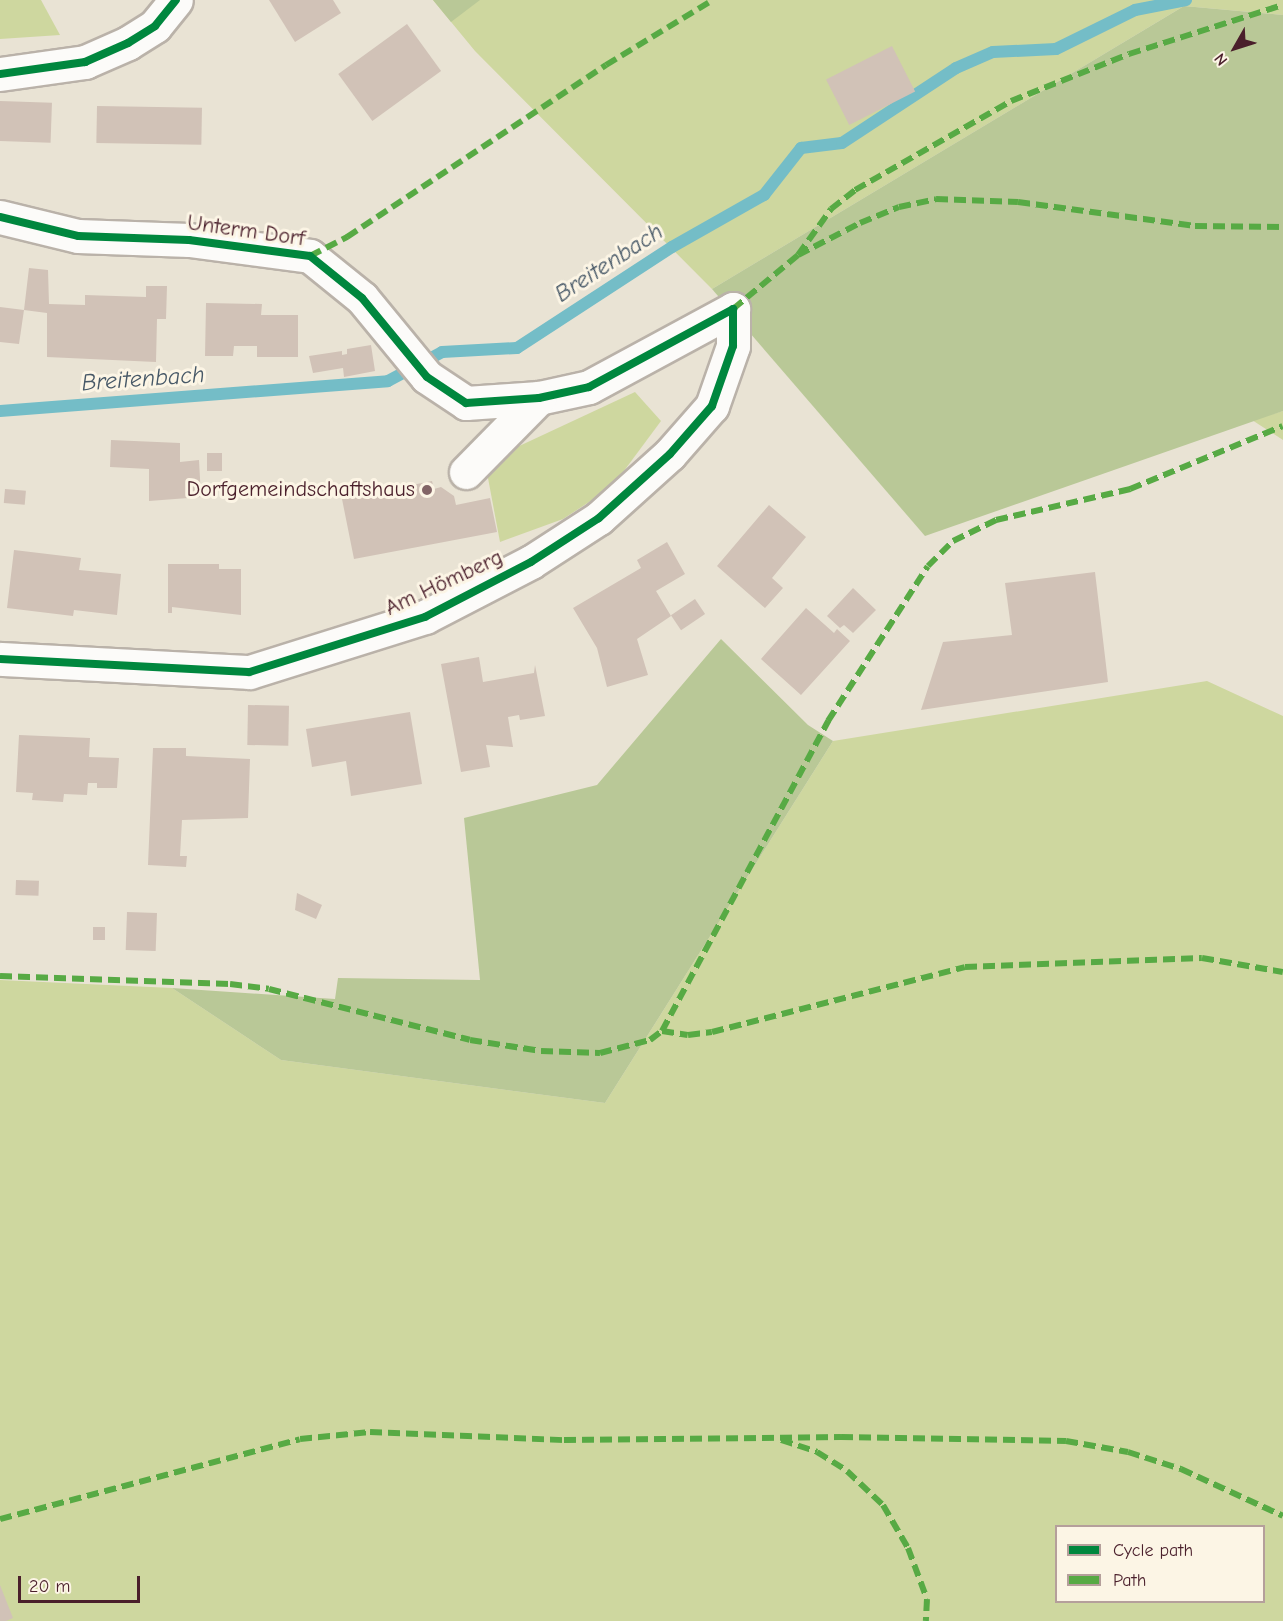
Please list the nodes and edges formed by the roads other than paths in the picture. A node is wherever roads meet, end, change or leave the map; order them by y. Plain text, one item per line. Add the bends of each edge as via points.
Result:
1 (176, 0) edge
2 (0, 74) edge
3 (0, 217) edge
4 (733, 309) joint
5 (539, 398) junction
6 (466, 472) dead end
7 (0, 659) edge

1 - 2 street via 155,26 85,62
3 - 5 street, Unterm Dorf via 78,236 189,240 310,256 362,298 419,368 466,403
4 - 5 street, Unterm Dorf via 589,387
4 - 7 street, Am Hömberg via 733,346 712,406 670,454 599,518 531,562 425,617 249,672
5 - 6 street

